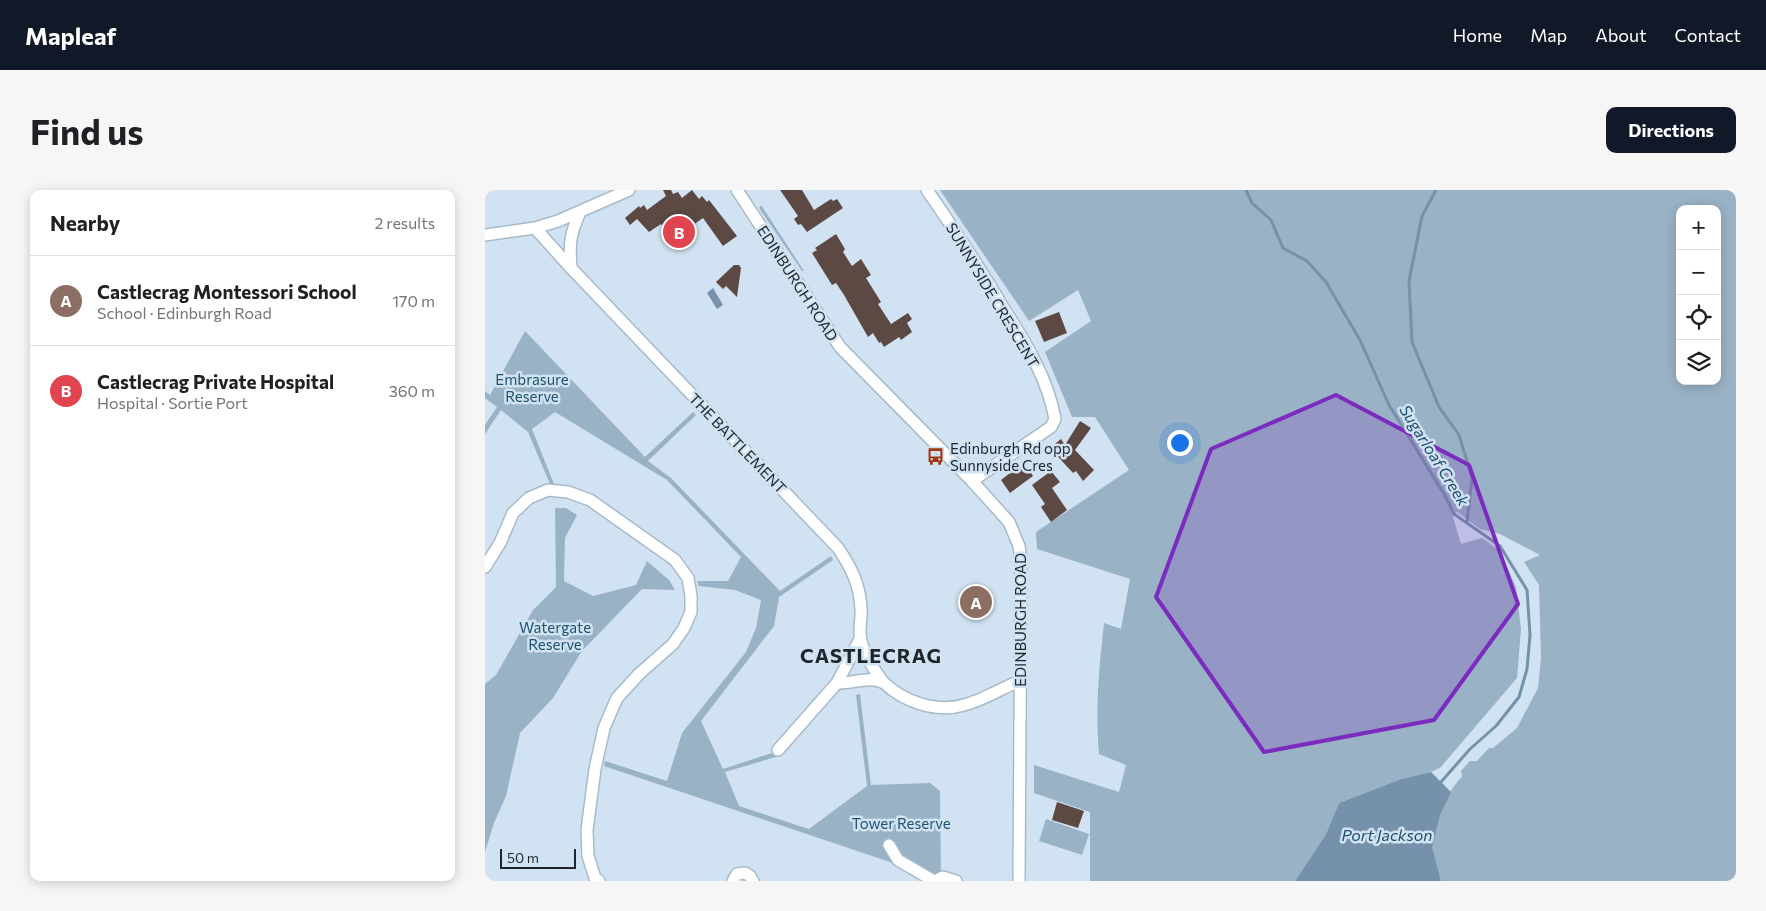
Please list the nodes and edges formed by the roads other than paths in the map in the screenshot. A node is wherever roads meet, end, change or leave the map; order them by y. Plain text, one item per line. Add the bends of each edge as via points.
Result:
1 (629, 190) edge
2 (737, 190) edge
3 (927, 190) edge
4 (580, 212) junction
5 (535, 228) junction
6 (487, 238) edge
7 (571, 268) junction
8 (972, 481) junction
9 (485, 567) edge
10 (860, 639) junction
11 (840, 677) junction
12 (1021, 681) junction
13 (883, 682) junction
14 (777, 750) dead end
15 (889, 845) dead end
16 (597, 880) edge
17 (733, 881) edge
18 (753, 881) edge
19 (935, 881) edge
20 (956, 881) edge
21 (1019, 881) edge

1 - 4 street
2 - 8 street, EDINBURGH ROAD via 840,347
3 - 8 street, SUNNYSIDE CRESCENT via 977,263 1032,353 1055,419 1051,427
4 - 5 street
4 - 7 street via 571,234
5 - 6 street
5 - 7 street, THE BATTLEMENT
7 - 10 street, THE BATTLEMENT via 838,548 849,564 857,586 861,610
8 - 12 street, EDINBURGH ROAD via 1009,522 1019,546
9 - 16 street via 513,513 529,498 548,490 568,492 590,500 675,560 688,578 691,612 684,628 673,644 617,698 604,728 587,830 588,856
10 - 11 street, THE BATTLEMENT
10 - 13 street, THE BATTLEMENT via 871,666
11 - 13 street
11 - 14 street, THE BATTLEMENT
12 - 13 street via 964,706 943,708 909,700
12 - 21 street, EDINBURGH ROAD
15 - 19 street via 898,860
17 - 18 street via 737,874 745,873
19 - 20 street via 943,877

